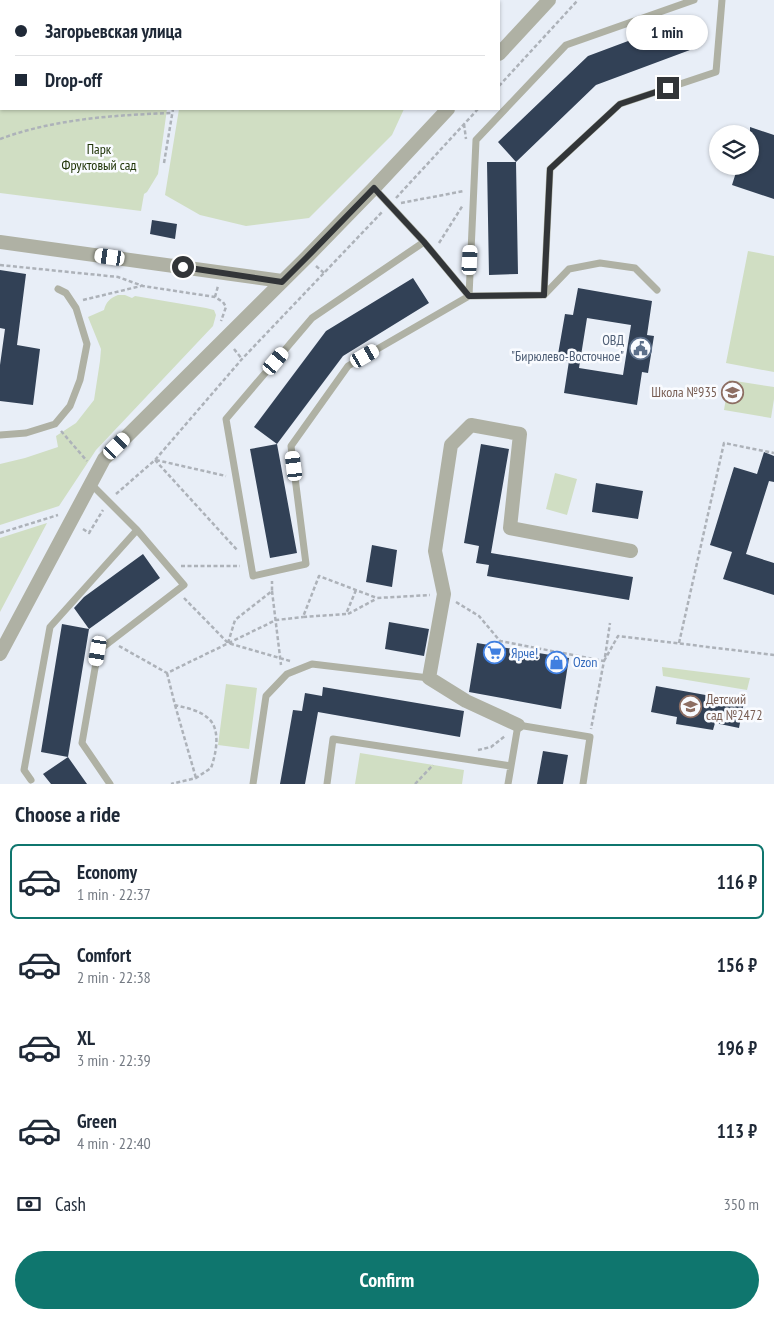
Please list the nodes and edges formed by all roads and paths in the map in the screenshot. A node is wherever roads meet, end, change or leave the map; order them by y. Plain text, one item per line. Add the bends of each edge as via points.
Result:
1 (549, 0) edge
2 (578, 0) edge
3 (694, 0) edge
4 (722, 0) edge
5 (500, 53) edge
6 (500, 85) edge
7 (447, 110) edge
8 (477, 110) edge
9 (173, 111) edge
10 (0, 139) edge
11 (164, 163) dead end
12 (374, 188) junction
13 (474, 189) junction
14 (389, 205) junction
15 (0, 242) edge
16 (424, 242) junction
17 (432, 252) junction
18 (0, 265) edge
19 (282, 282) junction
20 (143, 286) junction
21 (58, 289) dead end
22 (657, 290) dead end
23 (544, 295) junction
24 (469, 296) junction
25 (73, 303) junction
26 (220, 323) dead end
27 (55, 424) junction
28 (0, 435) edge
29 (774, 453) edge
30 (155, 460) junction
31 (89, 463) dead end
32 (236, 478) junction
33 (91, 484) junction
34 (108, 501) junction
35 (71, 522) junction
36 (137, 530) junction
37 (0, 533) edge
38 (631, 551) dead end
39 (168, 566) junction
40 (251, 566) junction
41 (272, 572) junction
42 (177, 590) junction
43 (356, 590) junction
44 (272, 591) junction
45 (444, 594) junction
46 (377, 598) junction
47 (346, 614) junction
48 (303, 617) junction
49 (276, 620) junction
50 (610, 623) dead end
51 (111, 642) junction
52 (228, 643) junction
53 (679, 643) junction
54 (0, 654) edge
55 (774, 655) edge
56 (280, 658) junction
57 (604, 661) junction
58 (305, 666) junction
59 (167, 673) junction
60 (429, 678) junction
61 (282, 679) junction
62 (175, 704) junction
63 (518, 726) junction
64 (590, 737) junction
65 (476, 751) dead end
66 (443, 755) junction
67 (511, 766) junction
68 (196, 778) junction
69 (31, 780) dead end
70 (110, 784) edge
71 (171, 784) edge
72 (253, 784) edge
73 (327, 784) edge
74 (415, 784) edge
75 (508, 784) edge
76 (583, 784) edge

1 - 5 street
2 - 6 path
3 - 13 lane via 566,45 476,140
4 - 23 lane via 716,72 620,104 550,169
7 - 12 street
8 - 14 path
9 - 10 path via 80,120 20,131
9 - 11 path
12 - 14 lane
12 - 19 street
13 - 14 path
13 - 17 path
13 - 24 lane
14 - 16 lane
14 - 30 path via 242,359
15 - 19 street
16 - 17 lane
16 - 32 lane via 312,318 226,419
17 - 24 lane
18 - 20 path via 118,277
19 - 33 street via 104,459
20 - 25 path
20 - 26 path via 215,297 226,307
21 - 25 lane via 66,293
22 - 23 lane via 635,268 600,263 569,269
23 - 24 lane
24 - 41 lane via 348,366 292,446 306,564
25 - 27 lane via 87,344 80,380 70,406
27 - 28 lane
27 - 31 path
29 - 53 path via 724,444
30 - 32 path
30 - 34 path
30 - 40 path
32 - 40 lane
33 - 34 lane
33 - 35 street
34 - 35 path via 89,533
34 - 36 lane
35 - 37 path via 60,515
35 - 54 street
36 - 39 lane
36 - 69 lane via 50,627 24,770
38 - 45 street via 510,528 520,434 471,426 451,445 435,550
39 - 40 path
39 - 42 lane via 184,585
40 - 41 lane via 253,576
41 - 44 path
42 - 51 lane
42 - 52 path
43 - 46 path
43 - 47 path
43 - 48 path via 319,576
44 - 49 path
44 - 52 path via 235,620
45 - 46 path
45 - 57 path via 479,616 500,641
45 - 60 street
46 - 47 path
47 - 48 path
48 - 49 path
49 - 52 path
49 - 56 path
50 - 57 path
51 - 59 path
51 - 70 lane via 98,651 82,743
52 - 56 path
52 - 59 path
53 - 55 path
53 - 57 path via 618,636
56 - 58 path
56 - 61 path
57 - 64 path
58 - 60 lane via 312,664
58 - 61 lane
59 - 62 path
60 - 63 street via 466,701
61 - 72 lane via 266,696
62 - 68 path
62 - 68 path via 197,711 209,719 216,730 215,757 211,768
63 - 64 lane
63 - 65 path via 491,747
63 - 67 lane
64 - 76 lane
66 - 67 lane
66 - 73 lane via 333,739
66 - 74 path
67 - 75 lane
68 - 71 path

